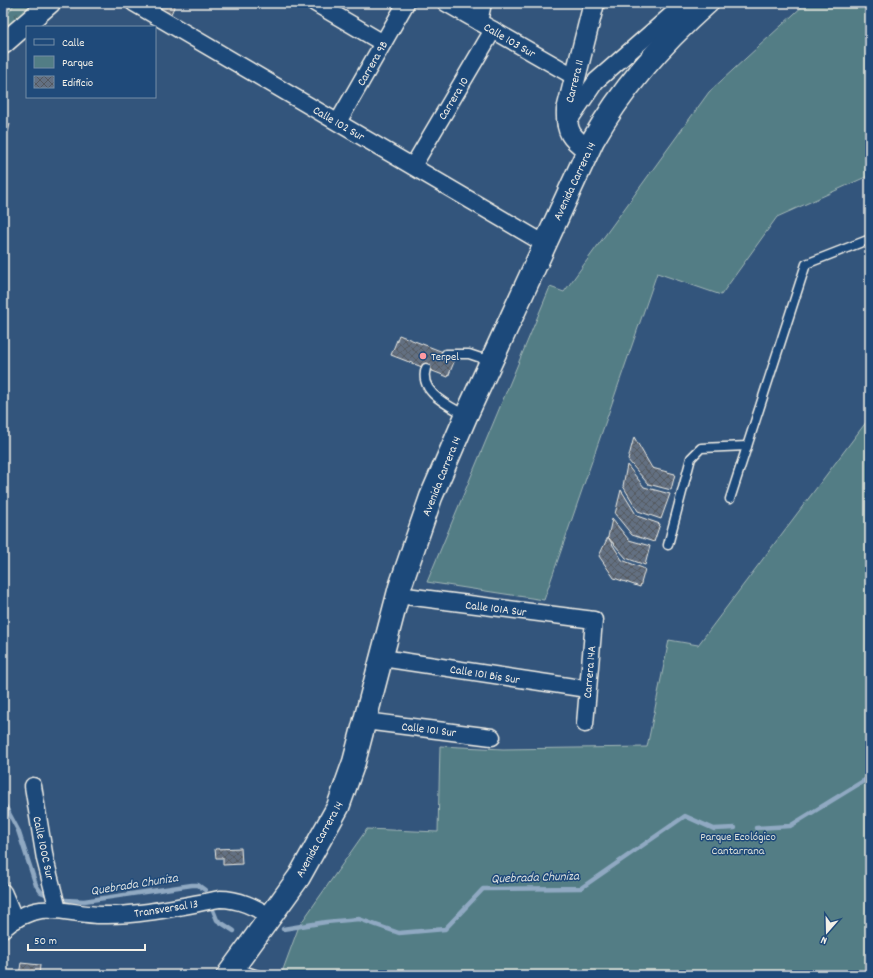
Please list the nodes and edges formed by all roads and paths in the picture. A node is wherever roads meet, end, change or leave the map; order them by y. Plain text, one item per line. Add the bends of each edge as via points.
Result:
1 (50, 3) edge
2 (134, 3) edge
3 (406, 3) edge
4 (446, 3) edge
5 (483, 3) edge
6 (594, 3) edge
7 (319, 4) edge
8 (694, 5) edge
9 (479, 22) junction
10 (493, 30) junction
11 (383, 43) junction
12 (3, 44) edge
13 (574, 77) junction
14 (338, 122) junction
15 (566, 125) junction
16 (588, 150) junction
17 (413, 166) junction
18 (870, 239) edge
19 (545, 244) junction
20 (446, 354) dead end
21 (491, 361) junction
22 (426, 368) dead end
23 (466, 416) junction
24 (747, 446) junction
25 (730, 499) dead end
26 (668, 545) dead end
27 (398, 596) junction
28 (594, 620) joint
29 (382, 658) junction
30 (587, 689) junction
31 (365, 721) junction
32 (585, 724) dead end
33 (492, 736) dead end
34 (33, 786) dead end
35 (3, 892) edge
36 (58, 910) junction
37 (271, 917) junction
38 (9, 925) edge
39 (231, 971) edge
40 (258, 975) edge

1 - 12 street
2 - 14 street, Calle 102 Sur
3 - 11 street, Carrera 9B
4 - 9 street, Calle 103 Sur
5 - 9 street
6 - 13 street, Carrera 11
7 - 11 street
8 - 15 street via 596,81
8 - 16 main road, Avenida Carrera 14 via 631,81
9 - 10 street, Calle 103 Sur
10 - 13 street, Calle 103 Sur
10 - 17 street, Carrera 10
11 - 14 street, Carrera 9B
13 - 15 street, Carrera 11
14 - 17 street, Calle 102 Sur
15 - 16 street via 577,142
16 - 19 main road, Avenida Carrera 14
17 - 19 street, Calle 102 Sur
18 - 24 lane via 806,264
19 - 21 main road, Avenida Carrera 14
20 - 21 lane via 469,354
21 - 23 main road, Avenida Carrera 14
22 - 23 lane via 424,375 427,388
23 - 27 main road, Avenida Carrera 14 via 431,497
24 - 25 lane
24 - 26 lane via 701,448 691,458
27 - 28 street, Calle 101A Sur
27 - 29 main road, Avenida Carrera 14
28 - 30 street, Carrera 14A
29 - 30 street, Calle 101 Bis Sur
29 - 31 main road, Avenida Carrera 14
30 - 32 street, Carrera 14A
31 - 33 street, Calle 101 Sur
31 - 37 main road, Avenida Carrera 14 via 338,807 299,877
34 - 36 street, Calle 100C Sur via 45,859
35 - 38 street
36 - 37 street, Transversal 13 via 100,916 122,915 231,899
36 - 38 street, Transversal 13 via 40,910 21,916
37 - 39 main road, Avenida Carrera 14
39 - 40 lane

